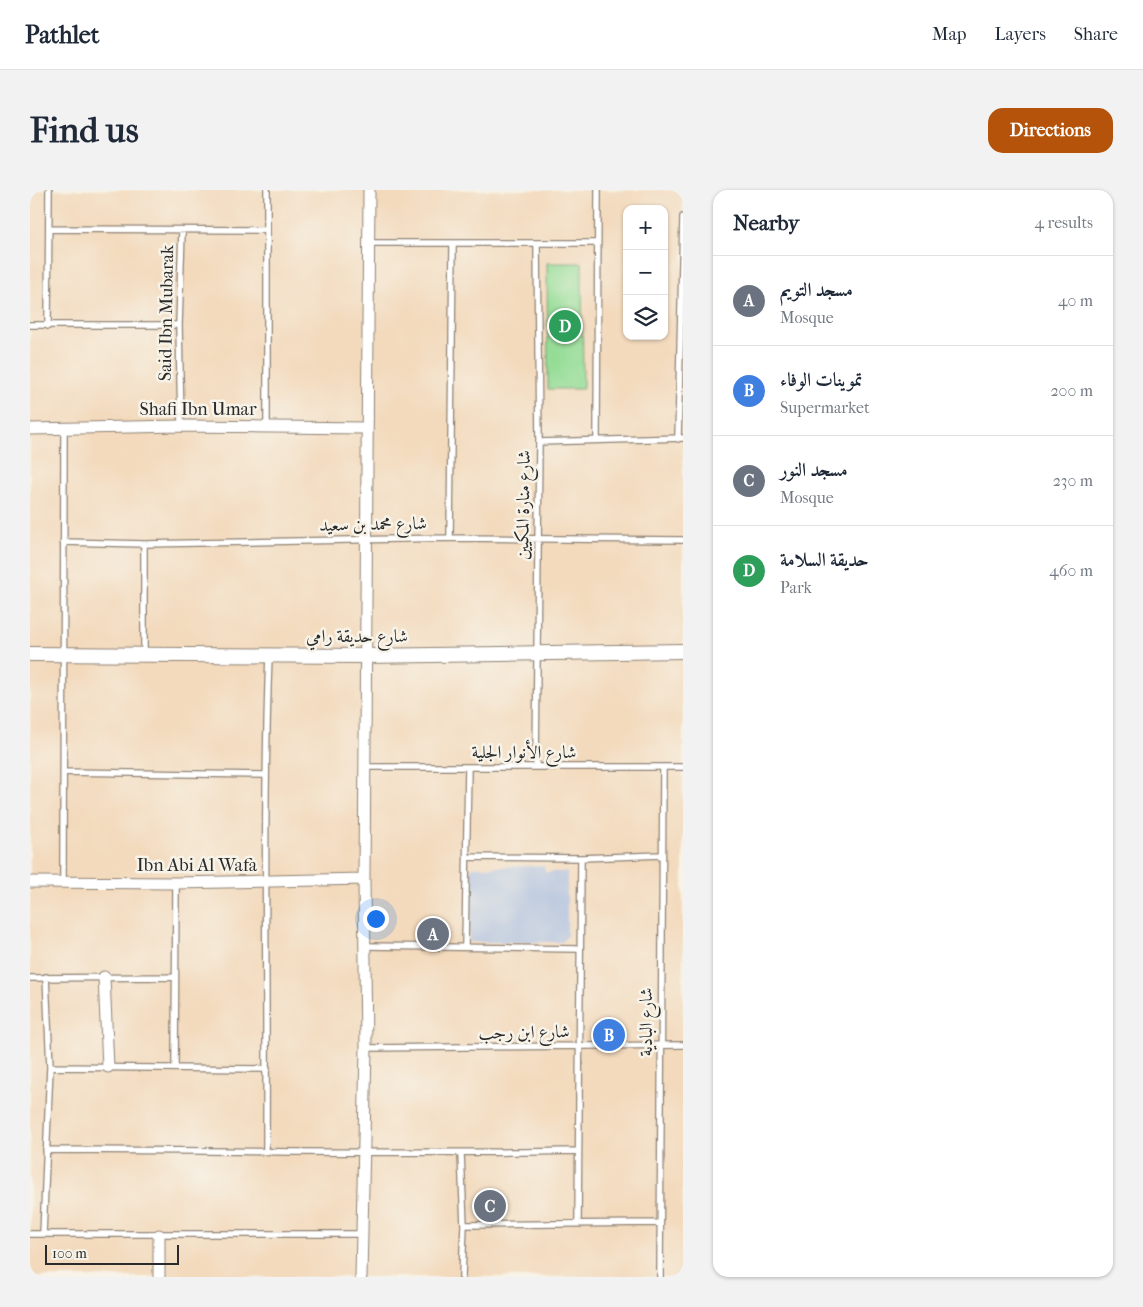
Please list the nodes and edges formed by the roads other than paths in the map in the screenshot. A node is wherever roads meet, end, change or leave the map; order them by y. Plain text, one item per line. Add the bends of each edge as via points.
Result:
1 (49, 190) edge
2 (267, 190) edge
3 (369, 190) edge
4 (598, 190) edge
5 (683, 218) edge
6 (50, 229) junction
7 (267, 230) junction
8 (182, 231) junction
9 (368, 243) junction
10 (537, 243) junction
11 (596, 243) junction
12 (453, 244) junction
13 (30, 325) edge
14 (179, 325) junction
15 (48, 326) junction
16 (181, 426) junction
17 (267, 426) junction
18 (367, 428) junction
19 (30, 429) edge
20 (64, 429) junction
21 (680, 438) edge
22 (597, 439) junction
23 (539, 442) junction
24 (450, 538) junction
25 (366, 539) junction
26 (537, 539) junction
27 (683, 540) edge
28 (63, 542) junction
29 (144, 544) junction
30 (683, 652) edge
31 (64, 653) junction
32 (538, 653) junction
33 (30, 654) edge
34 (144, 654) junction
35 (270, 654) junction
36 (365, 656) junction
37 (366, 767) junction
38 (468, 767) junction
39 (536, 767) junction
40 (663, 768) junction
41 (683, 768) edge
42 (64, 772) junction
43 (264, 775) junction
44 (662, 855) junction
45 (467, 858) junction
46 (581, 858) junction
47 (364, 879) junction
48 (63, 881) junction
49 (30, 882) edge
50 (267, 882) junction
51 (176, 883) junction
52 (365, 946) junction
53 (465, 946) junction
54 (579, 950) junction
55 (46, 977) junction
56 (104, 977) junction
57 (175, 977) junction
58 (30, 978) edge
59 (661, 1045) junction
60 (683, 1045) edge
61 (581, 1046) junction
62 (366, 1048) junction
63 (50, 1067) junction
64 (108, 1067) junction
65 (175, 1067) junction
66 (266, 1069) junction
67 (46, 1150) junction
68 (266, 1150) junction
69 (363, 1151) junction
70 (577, 1151) junction
71 (462, 1154) junction
72 (578, 1222) junction
73 (660, 1223) junction
74 (464, 1225) junction
75 (30, 1234) edge
76 (43, 1234) junction
77 (361, 1234) junction
78 (160, 1235) junction
79 (159, 1277) edge
80 (361, 1277) edge
81 (462, 1277) edge
82 (660, 1277) edge

1 - 6 lane
2 - 7 lane
3 - 9 street
4 - 11 lane
5 - 21 lane
6 - 8 lane
6 - 15 lane
7 - 8 lane
7 - 17 lane
8 - 14 lane, Said Ibn Mubarak
9 - 12 lane
9 - 18 street
10 - 11 lane
10 - 12 lane
10 - 23 lane, شارع منارة المكيين
11 - 22 lane
12 - 24 lane
13 - 15 lane
14 - 15 lane
14 - 16 lane, Said Ibn Mubarak
16 - 17 street, Shafi Ibn Umar
16 - 20 street, Shafi Ibn Umar
17 - 18 street, Shafi Ibn Umar
18 - 25 street
19 - 20 street, Shafi Ibn Umar
20 - 28 lane
21 - 22 lane
22 - 23 lane
23 - 26 lane, شارع منارة المكيين
24 - 25 lane, شارع محمد بن سعيد
24 - 26 lane, شارع محمد بن سعيد
25 - 29 lane, شارع محمد بن سعيد
25 - 36 street
26 - 27 lane, شارع محمد بن سعيد
26 - 32 lane, شارع منارة المكيين
28 - 29 lane, شارع محمد بن سعيد
28 - 31 lane
29 - 34 lane
30 - 32 street, شارع حديقة رامي
31 - 33 street, شارع حديقة رامي
31 - 34 street, شارع حديقة رامي
31 - 42 lane
32 - 36 street, شارع حديقة رامي
32 - 39 lane, شارع منارة المكيين
34 - 35 street, شارع حديقة رامي
35 - 36 street, شارع حديقة رامي
35 - 43 lane
36 - 37 street
37 - 38 lane, شارع الأنوار الجلية
37 - 47 street
38 - 39 lane, شارع الأنوار الجلية
38 - 45 lane
39 - 40 lane, شارع الأنوار الجلية
40 - 41 lane, شارع الأنوار الجلية
40 - 44 lane, شارع البادية
42 - 43 lane
42 - 48 lane
43 - 50 lane
44 - 46 lane
44 - 59 lane, شارع البادية
45 - 46 lane
45 - 53 lane
46 - 54 lane
47 - 50 street, Ibn Abi Al Wafa
47 - 52 street
48 - 49 street, Ibn Abi Al Wafa
48 - 51 street, Ibn Abi Al Wafa
50 - 51 street, Ibn Abi Al Wafa
50 - 66 lane
51 - 57 lane
52 - 53 lane
52 - 62 street
53 - 54 lane
54 - 61 lane
55 - 56 lane
55 - 58 lane
55 - 63 lane
56 - 57 lane
56 - 64 street
57 - 65 lane
59 - 60 lane, شارع ابن رجب
59 - 61 lane, شارع ابن رجب
59 - 73 lane, شارع البادية
61 - 62 lane, شارع ابن رجب
61 - 70 lane
62 - 69 street
63 - 64 lane
63 - 67 lane
64 - 65 lane
65 - 66 lane
66 - 68 lane
67 - 68 lane
67 - 76 lane
68 - 69 lane
69 - 71 lane
69 - 77 street
70 - 71 lane
70 - 72 lane
71 - 74 lane
72 - 73 lane
72 - 74 lane
73 - 82 lane, شارع البادية
74 - 81 lane
75 - 76 lane
76 - 78 lane
77 - 78 lane
77 - 80 street
78 - 79 street

